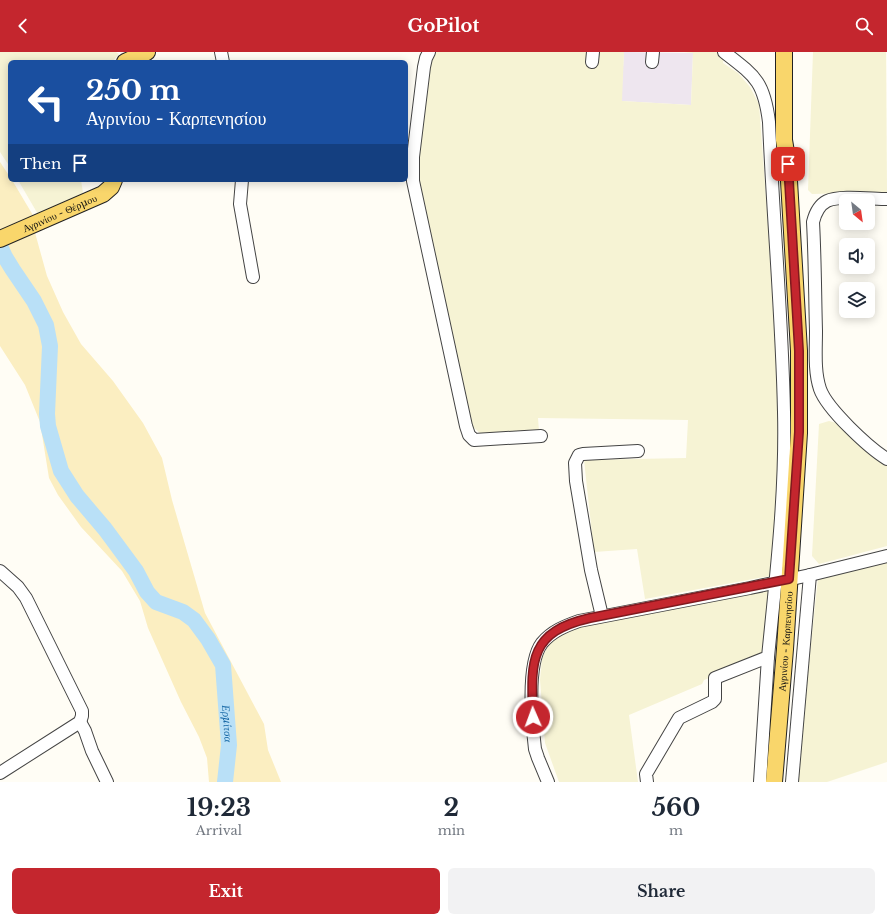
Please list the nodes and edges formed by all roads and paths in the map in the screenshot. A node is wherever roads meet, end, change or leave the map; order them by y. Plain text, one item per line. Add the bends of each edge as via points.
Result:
1 (147, 52) edge
2 (429, 52) edge
3 (724, 52) edge
4 (784, 52) edge
5 (794, 52) edge
6 (129, 60) edge
7 (788, 164) junction
8 (113, 182) edge
9 (242, 182) edge
10 (887, 199) edge
11 (0, 239) edge
12 (253, 276) dead end
13 (541, 436) dead end
14 (638, 451) dead end
15 (887, 459) edge
16 (887, 556) edge
17 (0, 571) edge
18 (810, 575) junction
19 (782, 580) junction
20 (602, 616) junction
21 (768, 657) junction
22 (80, 722) junction
23 (0, 773) edge
24 (107, 782) edge
25 (548, 782) edge
26 (647, 782) edge
27 (760, 782) edge
28 (774, 782) edge
29 (792, 782) edge

1 - 6 main road
2 - 13 street via 424,67 413,157 413,182 466,426 474,440
3 - 19 street via 752,74 760,84 769,122 784,413
4 - 7 main road, Αγρινίου - Καρπενησίου via 784,140
5 - 7 main road, Αγρινίου - Καρπενησίου via 794,137
7 - 19 main road, Αγρινίου - Καρπενησίου via 799,351 799,432
8 - 11 main road, Αγρινίου - Θέρμου via 103,194
9 - 12 street via 240,204
10 - 15 street via 836,198 826,201 815,214 813,222 820,388 836,412 861,438
14 - 20 street via 583,454 579,455 575,462 591,570
16 - 18 street
17 - 22 street via 26,598 82,711
18 - 19 street
18 - 29 street
19 - 20 street
19 - 21 street
19 - 28 main road, Αγρινίου - Καρπενησίου via 785,649
20 - 25 street via 559,628 537,651 532,680 534,740
21 - 26 street via 715,678 715,699 679,718 646,774
21 - 27 street
22 - 23 street
22 - 24 street

